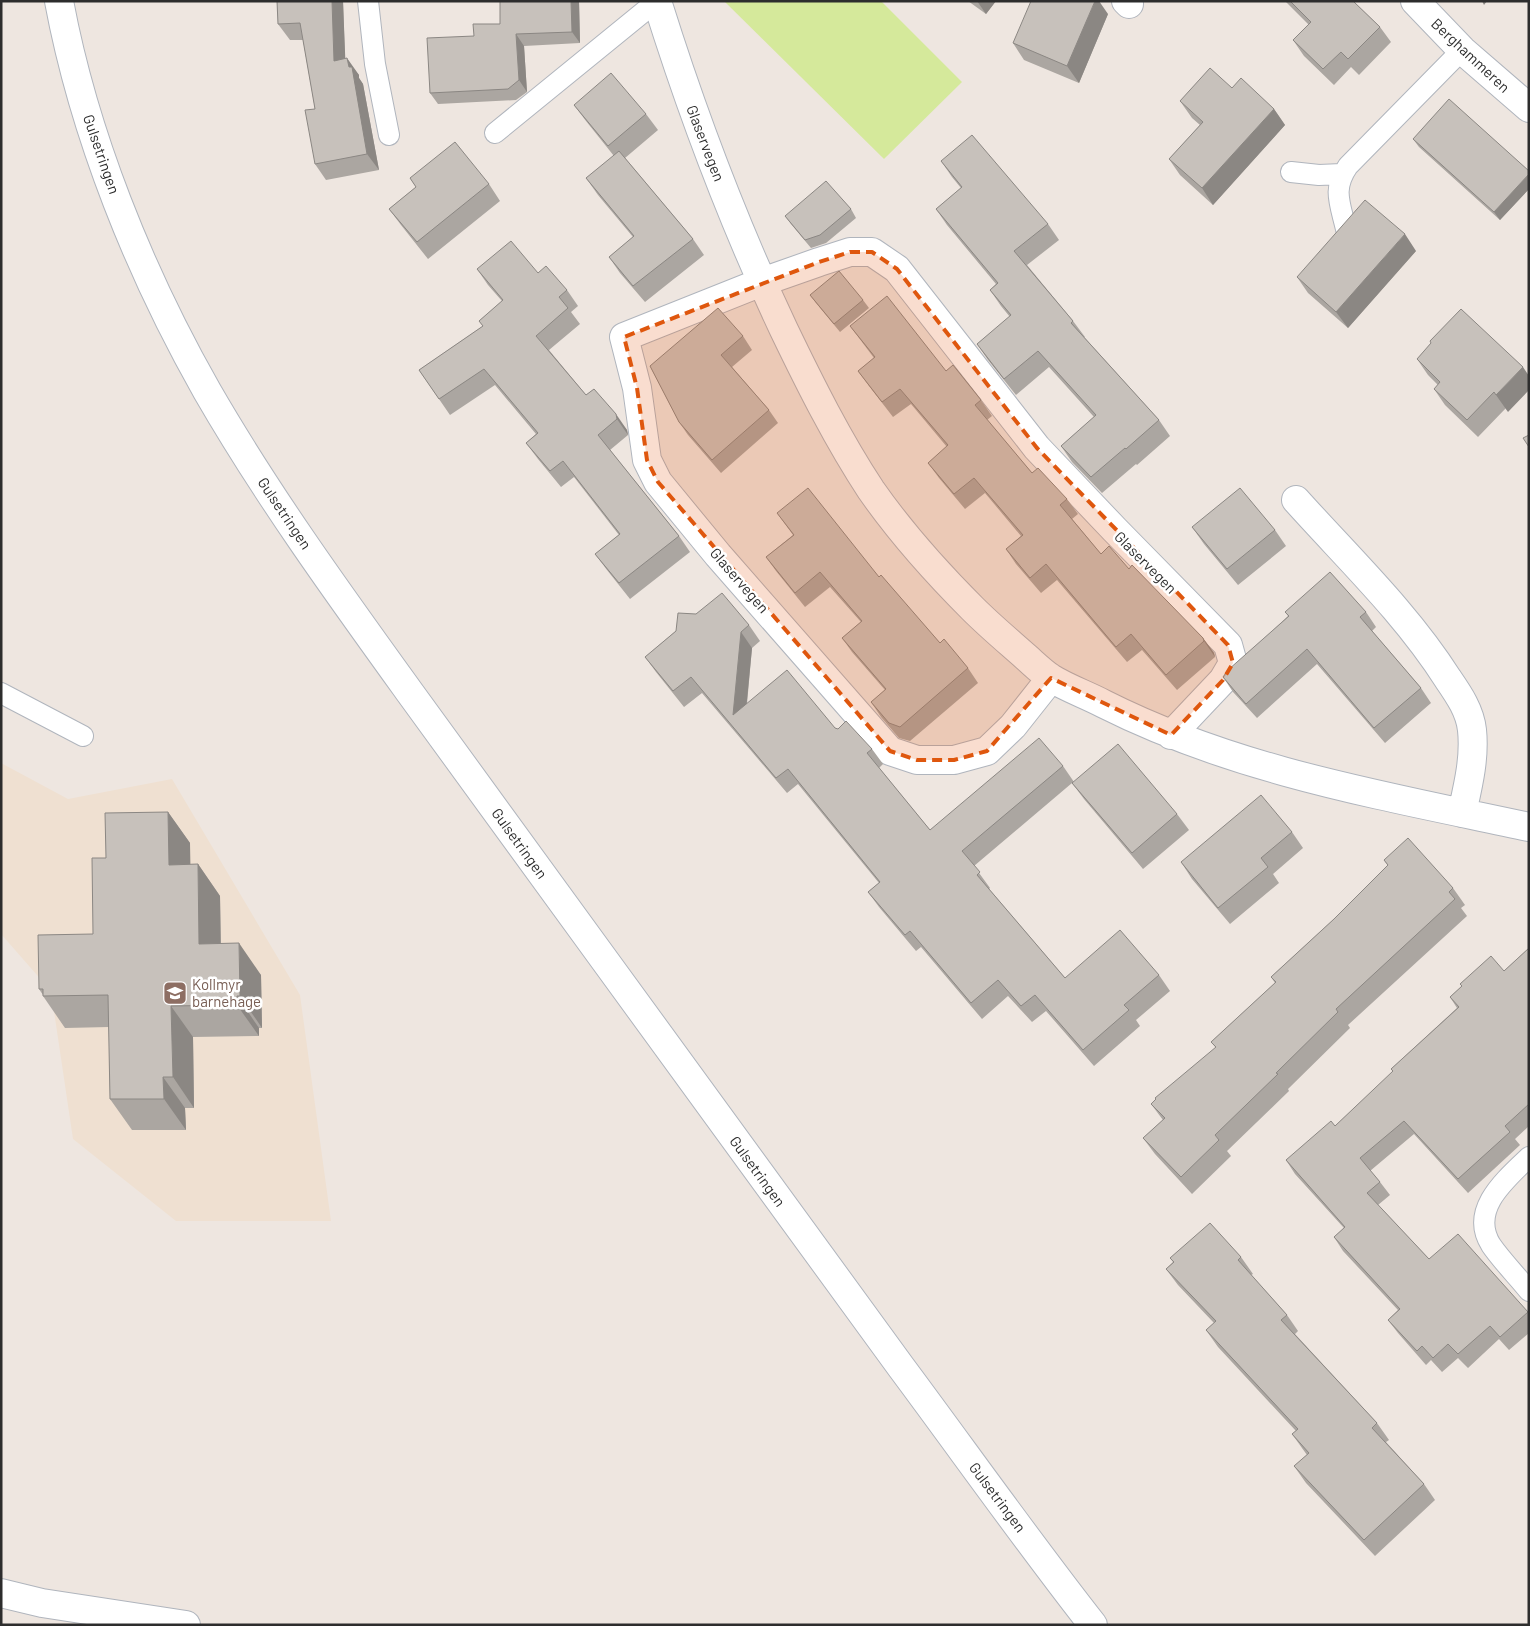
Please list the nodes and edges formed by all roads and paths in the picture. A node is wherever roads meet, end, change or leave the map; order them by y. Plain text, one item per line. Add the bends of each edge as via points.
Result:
1 (59, 1) edge
2 (368, 1) edge
3 (657, 1) edge
4 (1414, 1) edge
5 (1462, 50) junction
6 (1529, 108) edge
7 (495, 133) dead end
8 (389, 135) dead end
9 (1291, 172) dead end
10 (1342, 174) junction
11 (1346, 228) edge
12 (762, 282) junction
13 (1296, 500) dead end
14 (1051, 678) junction
15 (1, 693) edge
16 (1171, 734) junction
17 (83, 736) dead end
18 (1462, 813) junction
19 (1529, 827) edge
20 (1529, 1157) edge
21 (1529, 1291) edge
22 (1, 1594) edge
23 (91, 1618) edge
24 (186, 1625) edge
25 (1093, 1625) edge

1 - 25 street, Gulsetringen via 67,45 94,138 127,224 165,311 193,364 274,498 354,616
2 - 8 lane via 375,64
3 - 7 lane, Glaservegen
3 - 12 street, Glaservegen via 711,160
4 - 5 street, Berghammeren
5 - 6 street, Berghammeren
5 - 10 lane
9 - 10 lane via 1319,176
10 - 11 lane via 1338,187
12 - 14 street, Glaservegen via 804,371 871,489 942,579 992,628
12 - 14 street, Glaservegen via 624,337 637,388 647,460 658,482 890,751 917,760 954,760 988,751 1013,726
12 - 16 street, Glaservegen via 850,252 872,252 897,269 1037,448 1228,645 1233,663 1223,680
13 - 18 street via 1401,615 1438,663 1466,707 1472,730 1471,771
14 - 16 street, Glaservegen
15 - 17 lane
16 - 18 street, Glaservegen via 1217,752 1313,780
18 - 19 street, Glaservegen
20 - 21 lane via 1505,1180 1487,1205 1483,1224 1490,1244
22 - 23 street
23 - 24 street

